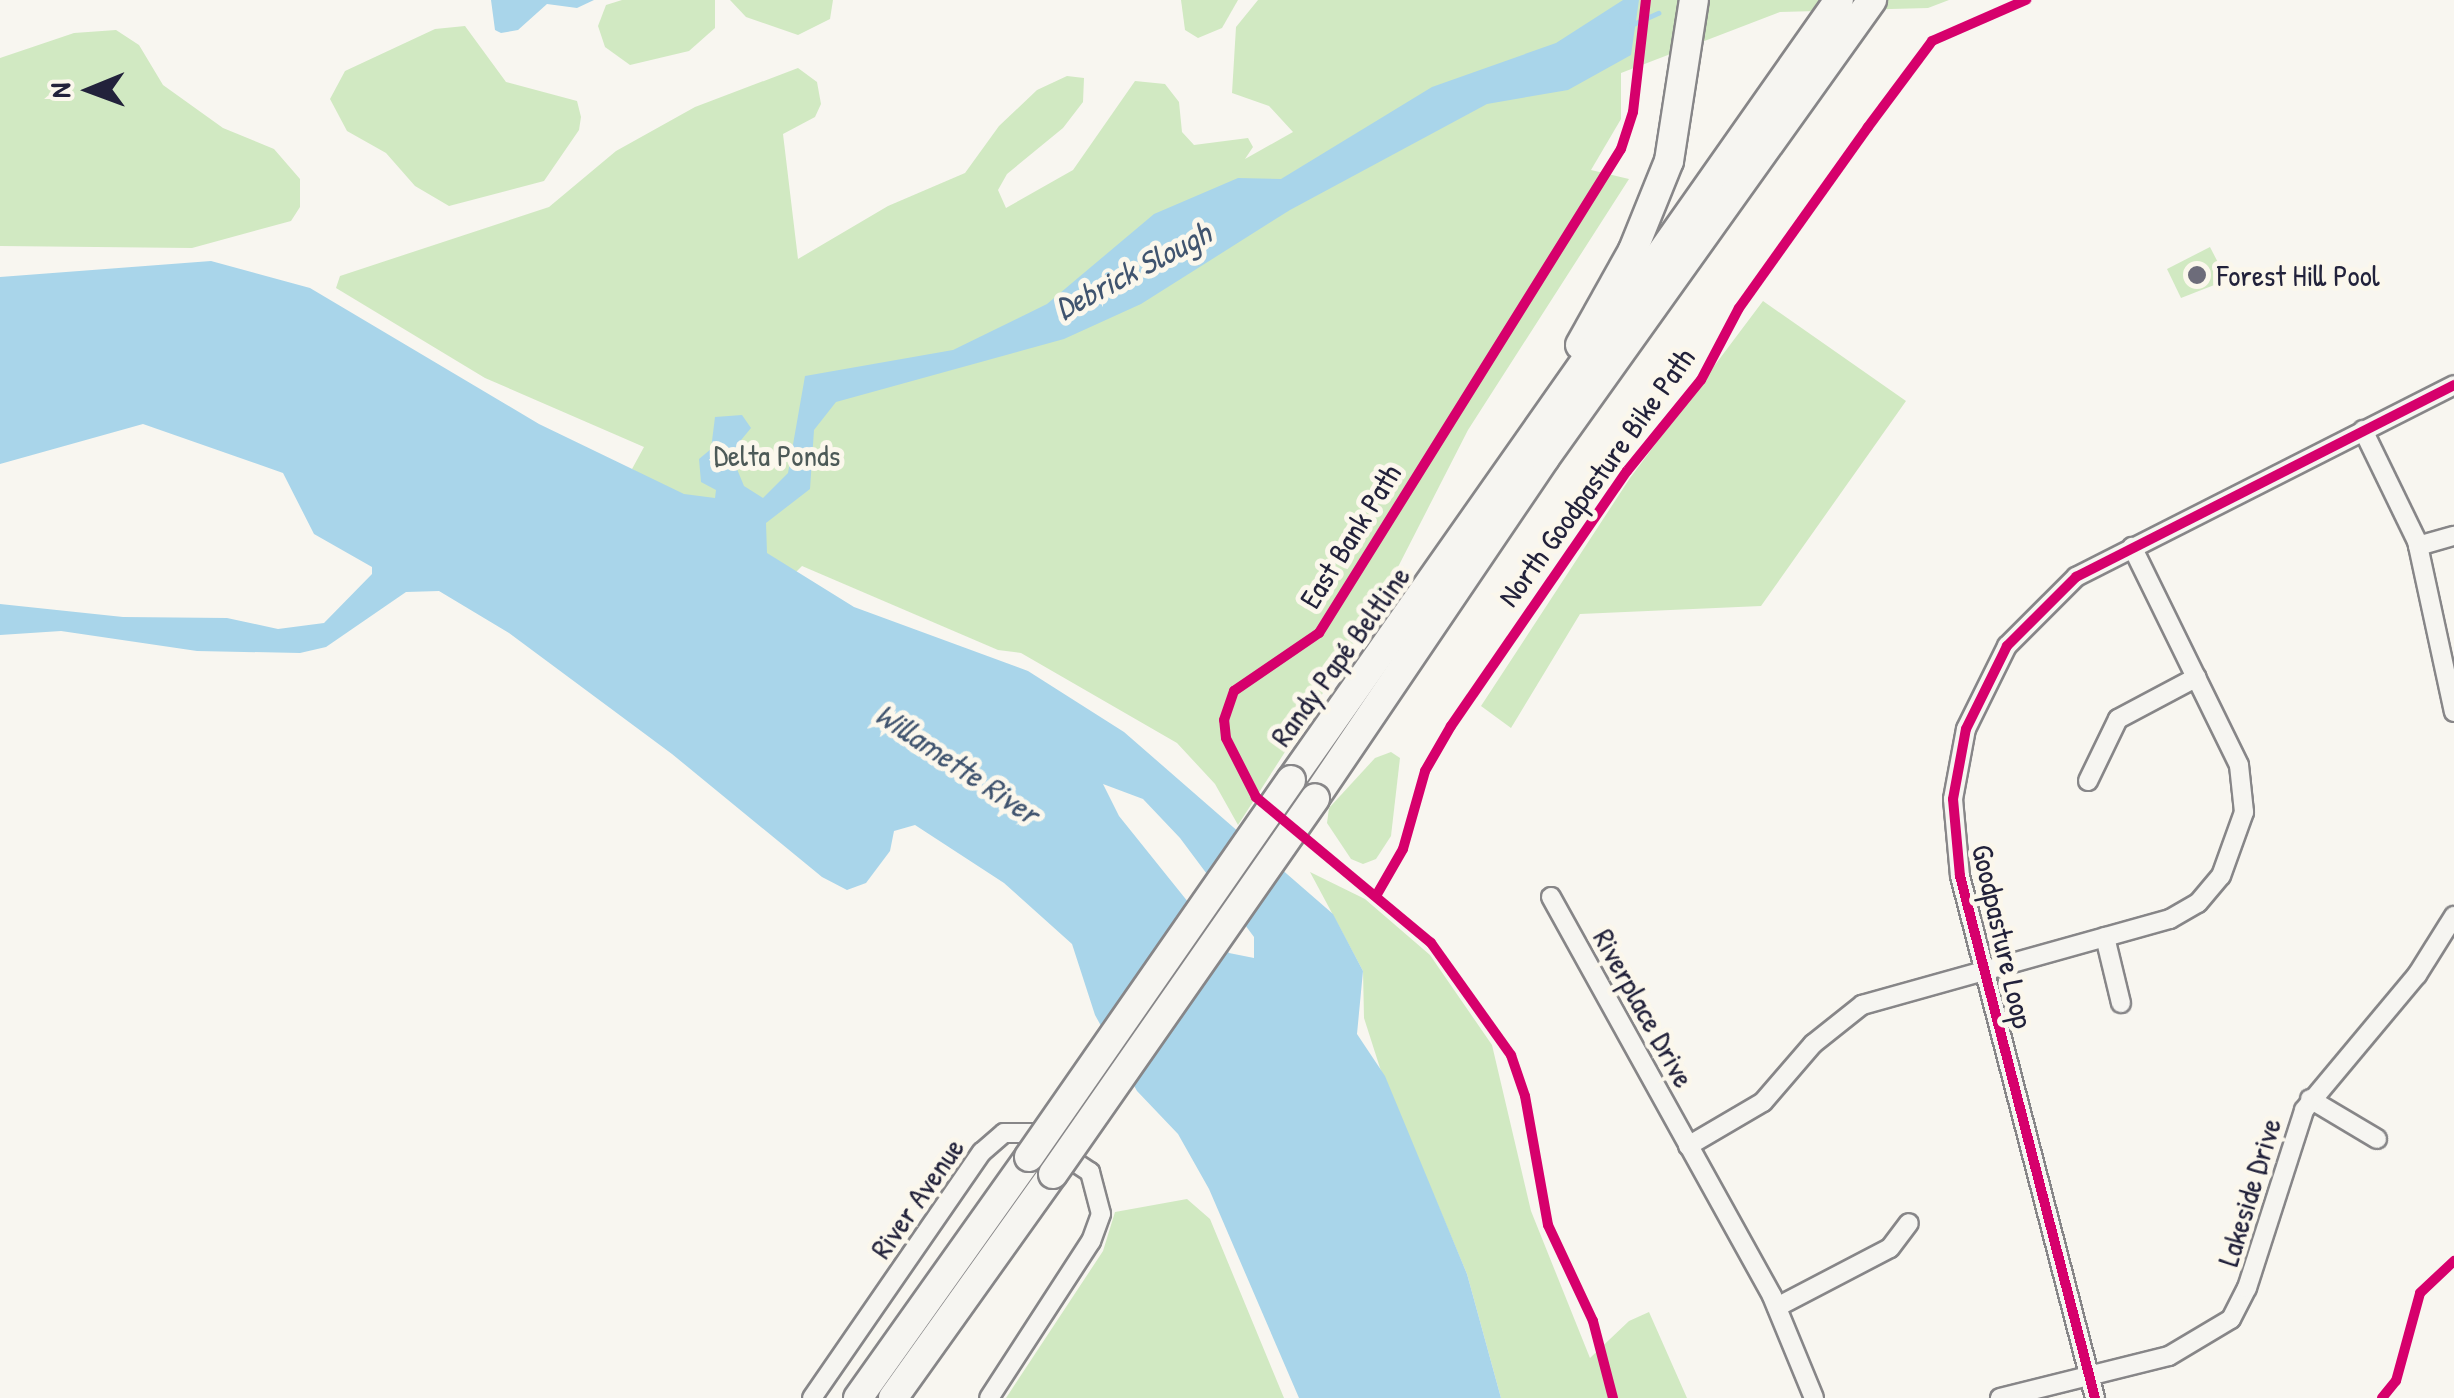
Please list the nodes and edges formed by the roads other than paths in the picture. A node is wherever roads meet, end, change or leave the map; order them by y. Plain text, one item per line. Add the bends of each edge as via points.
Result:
1 (1694, 0) edge
2 (1839, 0) edge
3 (1872, 0) edge
4 (1890, 0) edge
5 (1738, 182) junction
6 (2454, 385) edge
7 (2362, 430) junction
8 (2454, 536) edge
9 (2132, 546) junction
10 (2418, 546) junction
11 (1379, 660) junction
12 (2198, 677) junction
13 (2454, 712) edge
14 (2088, 781) dead end
15 (1551, 897) dead end
16 (2454, 916) edge
17 (2104, 937) junction
18 (2448, 944) edge
19 (1982, 969) junction
20 (2122, 1003) dead end
21 (2310, 1099) junction
22 (2377, 1139) dead end
23 (1688, 1146) junction
24 (1909, 1223) dead end
25 (1000, 1246) junction
26 (1778, 1307) junction
27 (2090, 1378) junction
28 (861, 1391) edge
29 (812, 1398) edge
30 (892, 1398) edge
31 (905, 1398) edge
32 (989, 1398) edge
33 (1814, 1398) edge
34 (2000, 1398) edge
35 (2095, 1398) edge

1 - 11 highway via 1688,70 1658,191 1614,286
2 - 11 highway, Randy Papé Beltline
3 - 5 highway, Randy Papé Beltline
4 - 5 highway
5 - 25 highway, Randy Papé Beltline, bridge
6 - 7 street, Goodpasture Loop
7 - 9 street, Goodpasture Loop
7 - 10 street
8 - 10 street
9 - 12 street
9 - 19 street, Goodpasture Loop via 2043,604 2008,646 1975,705 1958,763 1953,821
10 - 13 street
11 - 28 highway, Randy Papé Beltline, bridge
12 - 14 street via 2118,719
12 - 17 street via 2242,778 2236,846 2214,887 2188,910
15 - 23 street, Riverplace Drive
16 - 18 street, Lakeside Drive
17 - 19 street
17 - 20 street
18 - 21 street, Lakeside Drive
19 - 23 street via 1892,993 1846,1014 1763,1102
19 - 27 street, Goodpasture Loop
21 - 22 street
21 - 27 street, Lakeside Drive via 2290,1138 2247,1288 2231,1318 2180,1352
23 - 26 street, Riverplace Drive
24 - 26 street via 1890,1248
25 - 30 highway, Randy Papé Beltline
25 - 31 highway
26 - 33 street, Riverplace Drive
27 - 34 street
27 - 35 street, Goodpasture Loop
29 - 32 street, River Avenue via 982,1152 1004,1133 1031,1132 1090,1172 1100,1200 1099,1226

